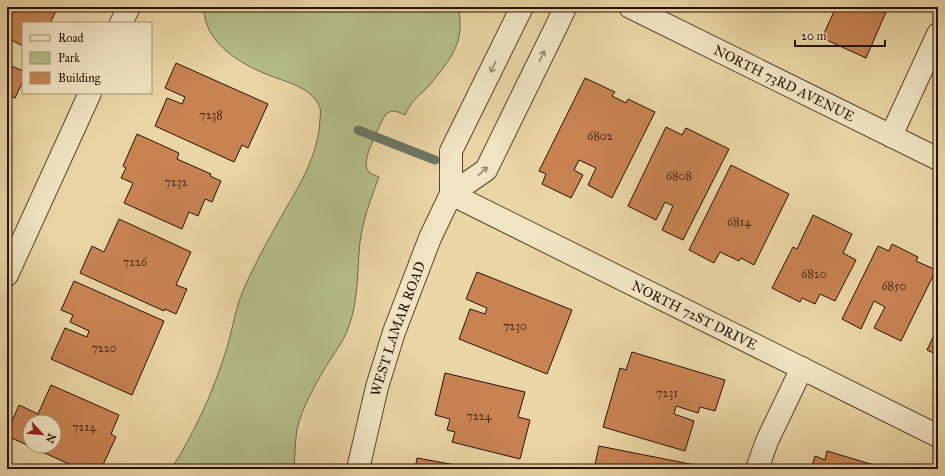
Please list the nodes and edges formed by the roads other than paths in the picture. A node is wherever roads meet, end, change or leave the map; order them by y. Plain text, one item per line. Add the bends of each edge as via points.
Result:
1 (129, 7) edge
2 (522, 7) edge
3 (564, 7) edge
4 (630, 7) edge
5 (122, 22) edge
6 (938, 34) edge
7 (90, 94) edge
8 (892, 136) junction
9 (938, 159) edge
10 (451, 194) junction
11 (7, 275) edge
12 (802, 368) junction
13 (938, 436) edge
14 (358, 469) edge
15 (757, 469) edge

1 - 5 street
2 -> 10 street, WEST LAMAR ROAD via 451,151
10 -> 3 street via 486,170
4 - 8 street, NORTH 73RD AVENUE
6 - 8 street
7 - 11 street
8 - 9 street, NORTH 73RD AVENUE
10 - 12 street, NORTH 72ST DRIVE
10 - 14 street, WEST LAMAR ROAD via 430,238 394,332 377,387
12 - 13 street, NORTH 72ST DRIVE
12 - 15 street via 767,441

